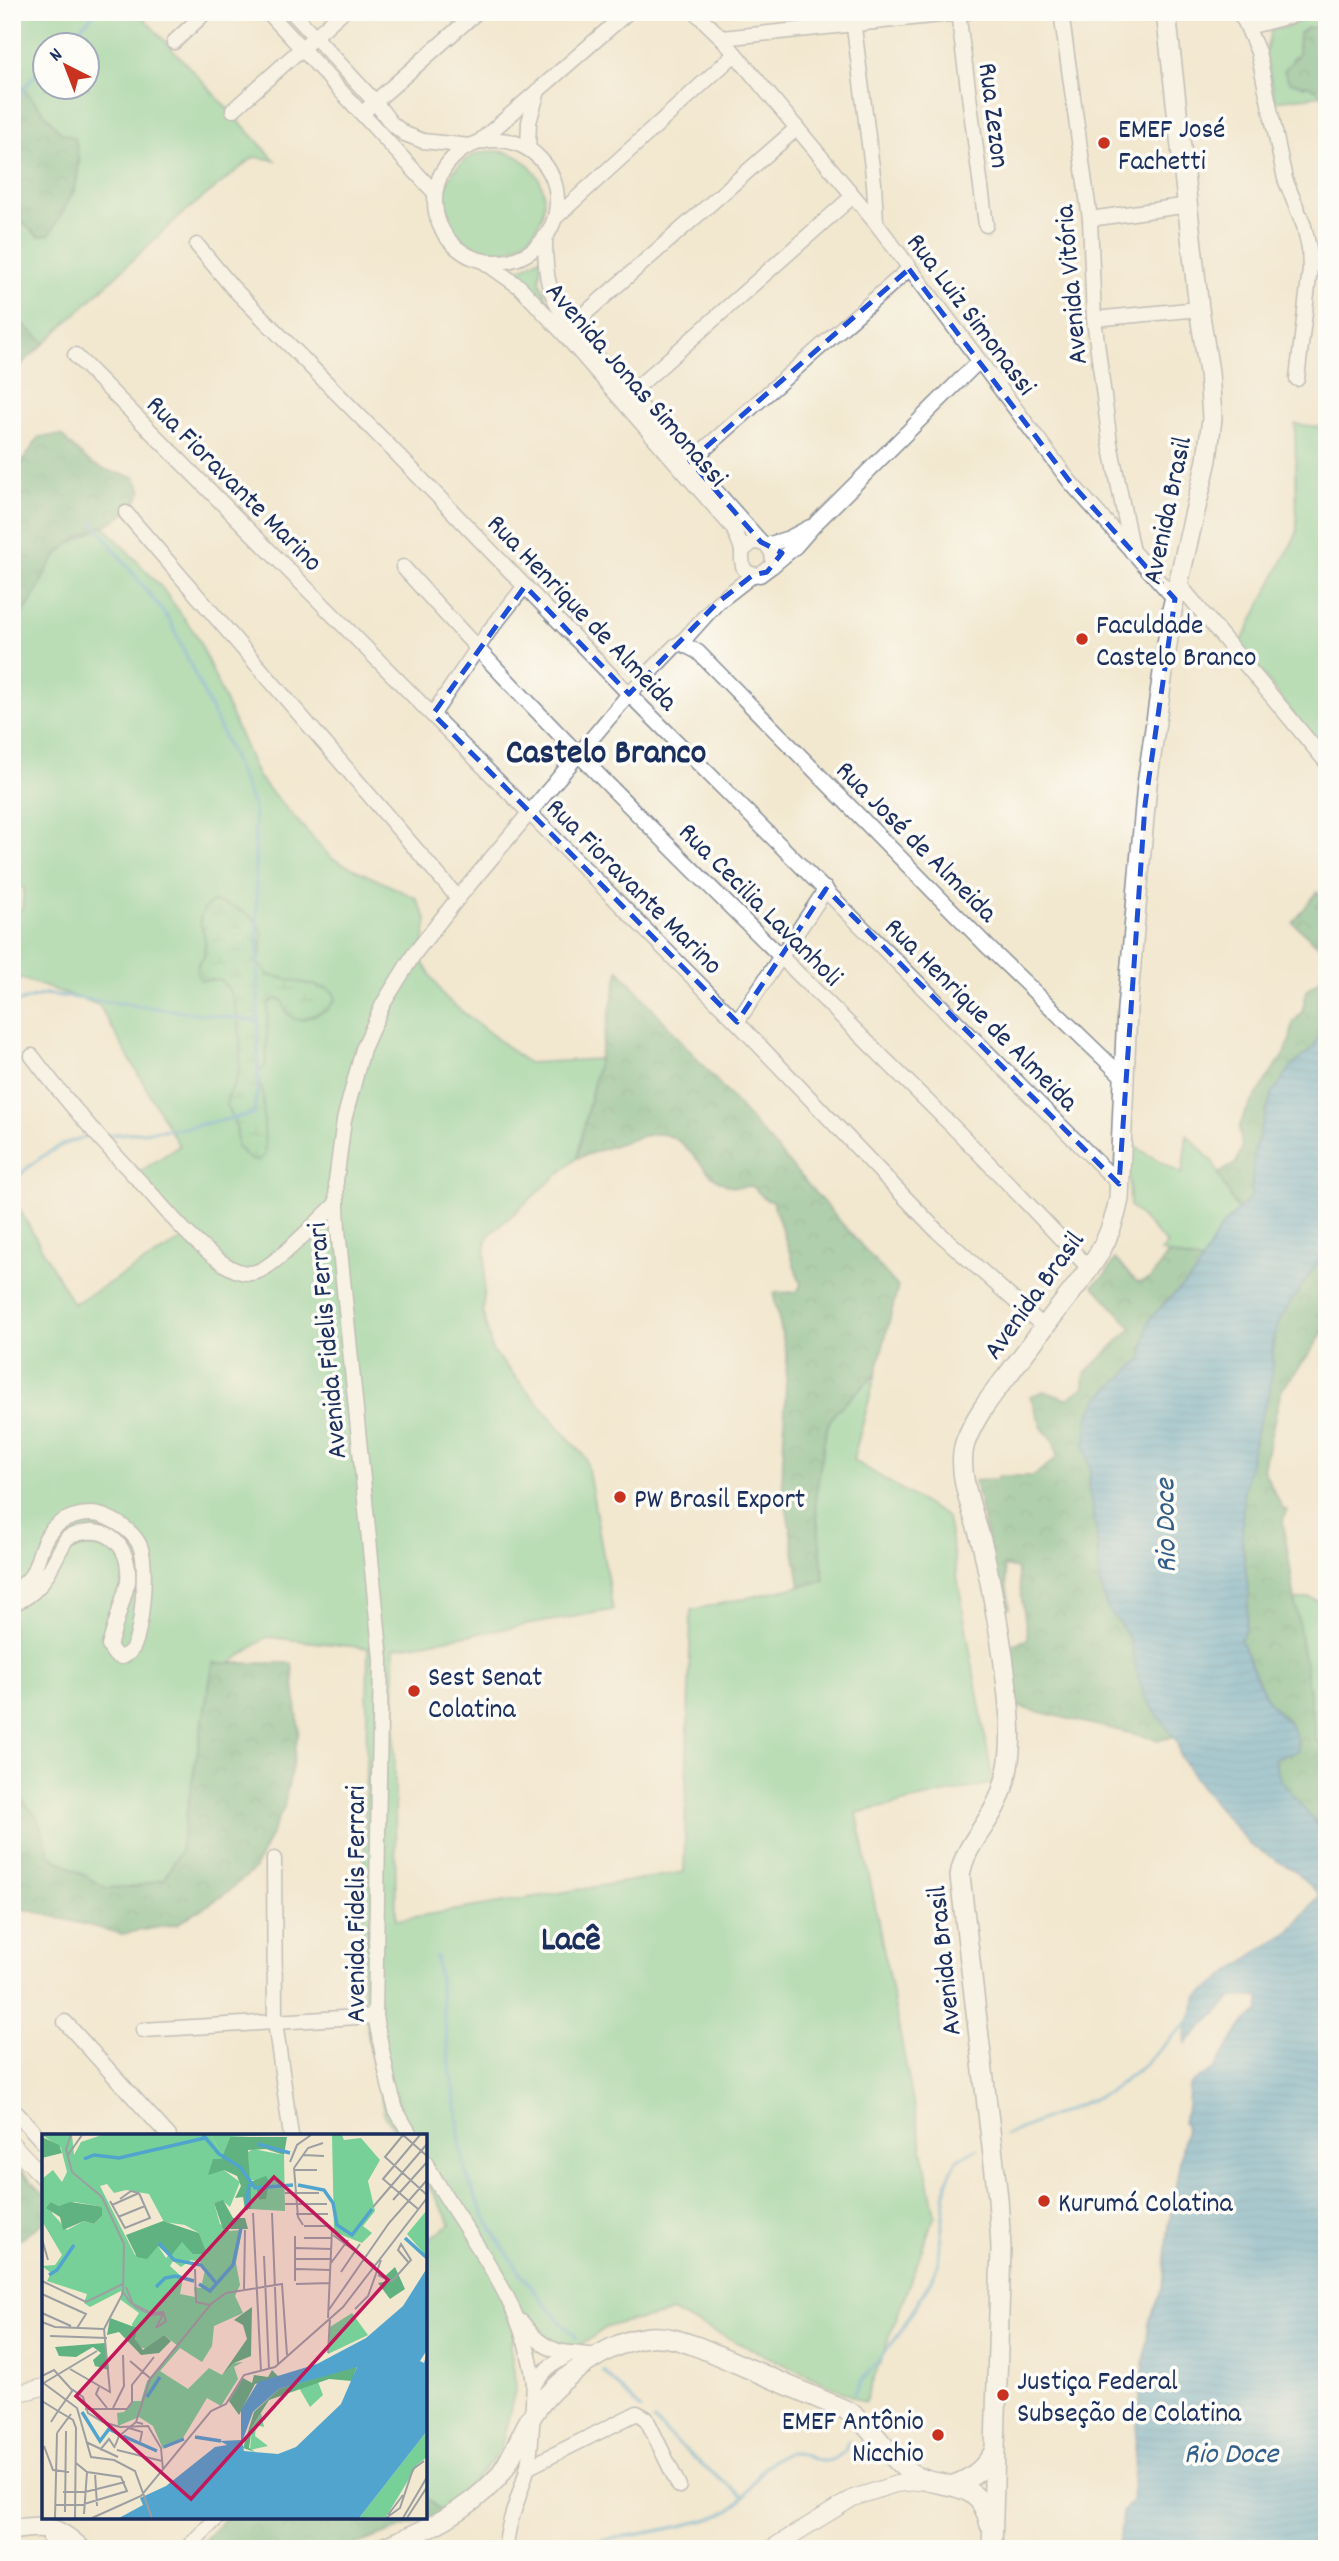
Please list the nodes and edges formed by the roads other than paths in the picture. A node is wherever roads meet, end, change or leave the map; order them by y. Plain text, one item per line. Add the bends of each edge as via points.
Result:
1 (206, 12) edge
2 (268, 12) edge
3 (292, 12) edge
4 (342, 12) edge
5 (477, 12) edge
6 (628, 12) edge
7 (695, 12) edge
8 (1061, 12) edge
9 (1166, 12) edge
10 (1238, 12) edge
11 (1306, 12) edge
12 (962, 13) edge
13 (1284, 15) edge
14 (852, 18) edge
15 (1248, 27) junction
16 (314, 37) junction
17 (722, 38) junction
18 (174, 41) dead end
19 (302, 50) junction
20 (735, 54) junction
21 (538, 91) junction
22 (376, 103) junction
23 (233, 110) dead end
24 (362, 112) junction
25 (797, 128) junction
26 (474, 144) junction
27 (528, 149) junction
28 (556, 189) junction
29 (435, 193) junction
30 (580, 193) junction
31 (853, 196) junction
32 (1189, 205) junction
33 (555, 218) junction
34 (1090, 219) junction
35 (876, 223) junction
36 (986, 225) dead end
37 (545, 237) junction
38 (197, 245) dead end
39 (483, 261) junction
40 (909, 269) junction
41 (1199, 309) junction
42 (1094, 319) junction
43 (566, 329) junction
44 (75, 355) dead end
45 (978, 362) junction
46 (1297, 379) dead end
47 (626, 398) junction
48 (686, 466) junction
49 (126, 513) dead end
50 (817, 522) junction
51 (764, 544) junction
52 (742, 551) junction
53 (1132, 553) junction
54 (772, 566) junction
55 (402, 567) dead end
56 (753, 575) junction
57 (525, 586) junction
58 (1176, 591) junction
59 (678, 644) junction
60 (477, 650) junction
61 (629, 694) junction
62 (432, 714) junction
63 (579, 754) junction
64 (1327, 763) edge
65 (530, 813) junction
66 (826, 889) junction
67 (458, 898) junction
68 (780, 957) junction
69 (737, 1022) junction
70 (32, 1056) dead end
71 (1124, 1078) junction
72 (1119, 1184) junction
73 (337, 1203) junction
74 (1090, 1269) junction
75 (1044, 1328) junction
76 (47, 1538) junction
77 (60, 1549) junction
78 (12, 1591) edge
79 (12, 1604) edge
80 (274, 1860) dead end
81 (375, 2016) junction
82 (65, 2022) dead end
83 (275, 2022) junction
84 (143, 2030) dead end
85 (12, 2108) edge
86 (167, 2134) edge
87 (291, 2134) edge
88 (410, 2134) edge
89 (42, 2141) edge
90 (12, 2144) edge
91 (427, 2165) edge
92 (42, 2176) edge
93 (512, 2309) junction
94 (571, 2353) junction
95 (597, 2356) junction
96 (534, 2384) junction
97 (42, 2388) edge
98 (12, 2395) edge
99 (532, 2416) junction
100 (995, 2449) junction
101 (527, 2468) junction
102 (930, 2481) junction
103 (954, 2484) junction
104 (678, 2486) dead end
105 (216, 2519) edge
106 (49, 2527) junction
107 (12, 2530) edge
108 (992, 2543) edge
109 (51, 2549) edge
110 (81, 2549) edge
111 (186, 2549) edge
112 (380, 2549) edge
113 (506, 2549) edge
114 (770, 2549) edge

1 - 18 street
2 - 19 street
3 - 16 street
4 - 16 street
5 - 22 street
6 - 21 street
7 - 17 street, Rua Luiz Simonassi
8 - 34 street, Avenida Vitória
9 - 32 main road, Avenida Brasil
10 - 15 street
11 - 13 street
12 - 14 street
12 - 36 street, Rua Zezon
13 - 15 street
14 - 17 street
14 - 35 street
15 - 46 street via 1258,52 1288,190 1309,248
16 - 19 street
16 - 22 street
17 - 20 street, Rua Luiz Simonassi
19 - 23 street
19 - 24 street
20 - 25 street, Rua Luiz Simonassi
20 - 30 street
21 - 26 street
21 - 27 street via 529,122
22 - 24 street
22 - 26 street via 405,134 423,141
24 - 29 street
25 - 31 street, Rua Luiz Simonassi
25 - 43 street
26 - 27 street via 499,140
26 - 29 street via 446,165
27 - 28 street via 549,170
28 - 30 street
28 - 33 street
29 - 39 street via 443,232 464,254
30 - 33 street
31 - 35 street, Rua Luiz Simonassi
31 - 47 street
32 - 34 street
32 - 41 main road, Avenida Brasil
33 - 37 street
34 - 42 street, Avenida Vitória
35 - 40 street, Rua Luiz Simonassi
37 - 39 street via 513,260
37 - 43 street, Avenida Jonas Simonassi via 546,279
38 - 57 street, Rua Henrique de Almeida via 232,287
39 - 43 street, Avenida Jonas Simonassi via 520,286
40 - 45 street, Rua Luiz Simonassi
40 - 48 street
41 - 42 street
41 - 58 main road, Avenida Brasil via 1210,384 1211,440
42 - 53 street, Avenida Vitória via 1110,443
43 - 47 street, Avenida Jonas Simonassi
44 - 62 street, Rua Fioravante Marino
45 - 50 street
45 - 53 street, Rua Luiz Simonassi via 1071,483
47 - 48 street, Avenida Jonas Simonassi
48 - 51 street, Avenida Jonas Simonassi
48 - 52 street, Avenida Jonas Simonassi via 733,528
49 - 67 street
50 - 51 street via 789,538
50 - 54 street
51 - 52 street via 753,542
51 - 54 street
52 - 56 street via 741,566
53 - 58 street, Rua Luiz Simonassi
54 - 56 street
55 - 60 street, Rua Cecilia Lavanholi
56 - 59 street, Avenida Fidelis Ferrari via 717,603
57 - 60 street
57 - 61 street, Rua Henrique de Almeida
58 - 64 street, Rua Luiz Simonassi
58 - 71 main road, Avenida Brasil via 1145,805
59 - 61 street, Avenida Fidelis Ferrari
59 - 71 street, Rua José de Almeida via 698,652 989,948
60 - 62 street
60 - 63 street, Rua Cecilia Lavanholi
61 - 63 street, Avenida Fidelis Ferrari
61 - 66 street, Rua Henrique de Almeida
62 - 65 street, Rua Fioravante Marino
63 - 65 street, Avenida Fidelis Ferrari
63 - 68 street, Rua Cecilia Lavanholi
65 - 67 street, Avenida Fidelis Ferrari
65 - 69 street, Rua Fioravante Marino
66 - 68 street
66 - 72 street, Rua Henrique de Almeida
67 - 73 street, Avenida Fidelis Ferrari via 397,980 363,1049 344,1120
68 - 69 street
68 - 74 street, Rua Cecilia Lavanholi
69 - 75 street, Rua Fioravante Marino via 937,1231
70 - 73 street via 127,1169 197,1243 227,1266 256,1272
71 - 72 main road, Avenida Brasil
72 - 74 main road, Avenida Brasil via 1115,1221
73 - 81 street, Avenida Fidelis Ferrari via 380,1659
74 - 75 main road, Avenida Brasil
75 - 100 main road, Avenida Brasil via 979,1415 963,1454 1007,1681 1011,1742 1002,1791 968,1847 960,1876 998,2198
76 - 77 street via 57,1539
76 - 77 street via 62,1522 89,1515 106,1517 124,1527 139,1543 144,1560 142,1601 128,1655 115,1655 109,1646 128,1582 124,1550 108,1536 90,1531 67,1538
76 - 78 street via 35,1571
77 - 79 street via 38,1589
80 - 83 street
81 - 83 street
81 - 88 street, Avenida Fidelis Ferrari via 396,2110
82 - 86 street
83 - 84 street
83 - 87 street
85 - 89 street
90 - 92 street
91 - 93 street
93 - 94 street via 540,2344 557,2353
93 - 96 street via 530,2355
94 - 95 street
94 - 96 street
95 - 99 main road via 561,2383
95 - 102 main road via 634,2340 680,2340 850,2412 907,2470
96 - 99 street
97 - 98 street
99 - 101 street
99 - 112 main road via 500,2475 482,2493 442,2521
100 - 103 main road via 983,2468
100 - 108 main road, Avenida Brasil
101 - 104 street via 637,2413 646,2418
101 - 113 street via 506,2535
102 - 103 main road
102 - 114 street via 896,2484 853,2498
103 - 108 main road via 978,2499 988,2516
105 - 111 street
106 - 107 main road
106 - 109 street
106 - 110 main road

